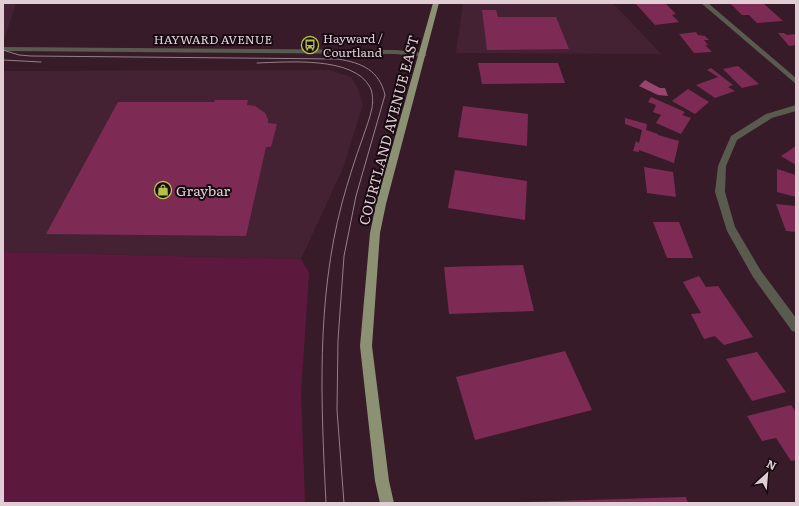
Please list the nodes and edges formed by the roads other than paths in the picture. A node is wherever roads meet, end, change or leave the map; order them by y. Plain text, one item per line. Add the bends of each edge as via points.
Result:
1 (436, 3) edge
2 (704, 3) edge
3 (3, 49) edge
4 (423, 55) junction
5 (796, 82) edge
6 (796, 108) edge
7 (796, 327) edge
8 (387, 503) edge

1 - 4 main road, COURTLAND AVENUE EAST
2 - 5 street
3 - 4 street, HAYWARD AVENUE via 396,52
4 - 8 main road, COURTLAND AVENUE EAST via 381,204 375,233 368,316 366,346 382,481
6 - 7 street via 769,116 734,138 722,166 720,192 730,228 757,274

